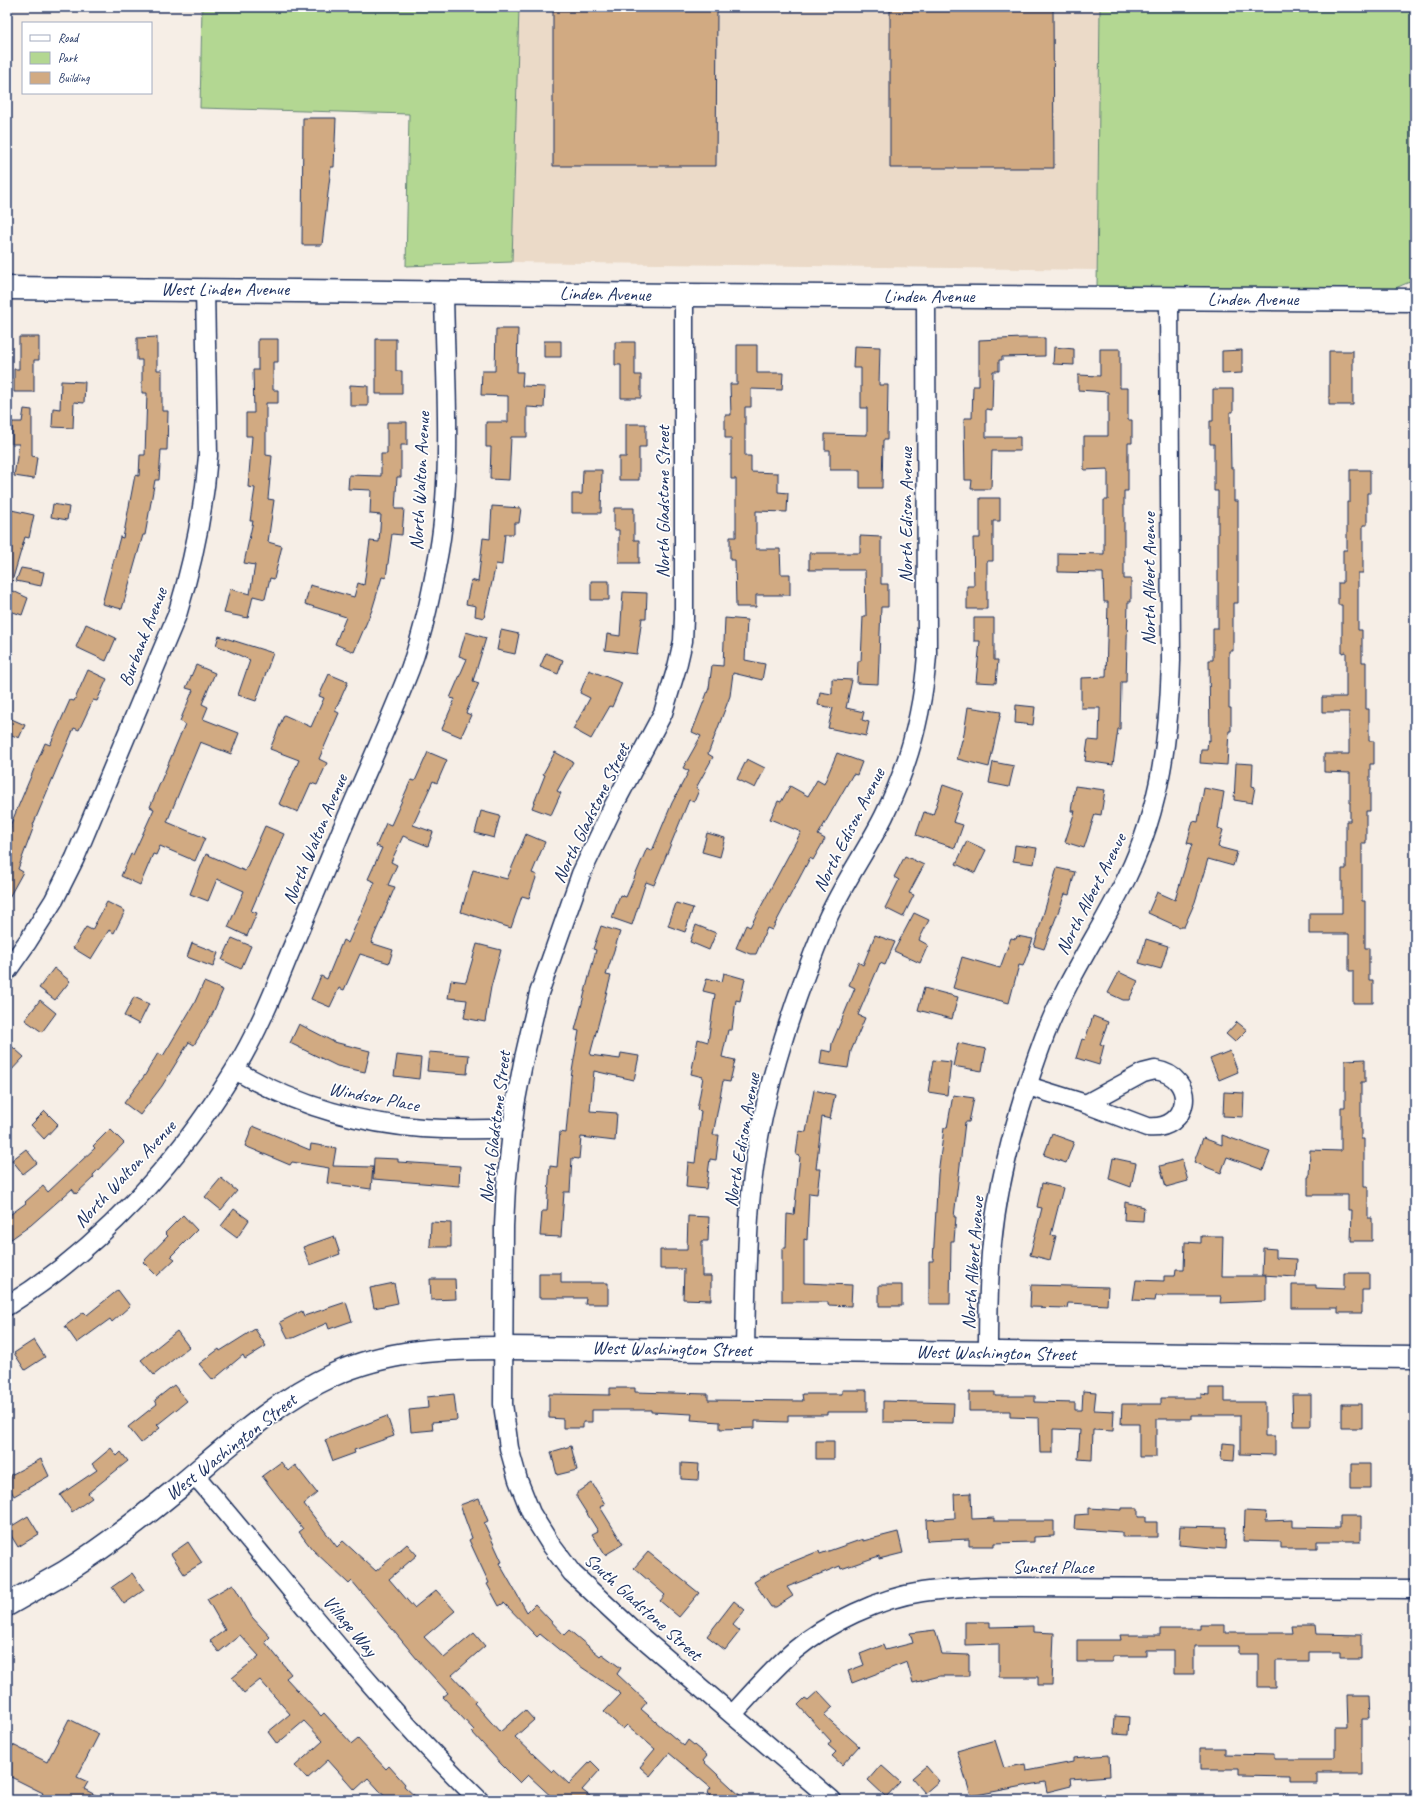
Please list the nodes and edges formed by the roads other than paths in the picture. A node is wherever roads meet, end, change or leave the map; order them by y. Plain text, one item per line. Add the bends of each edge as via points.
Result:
1 (7, 288) edge
2 (205, 289) junction
3 (444, 291) junction
4 (684, 295) junction
5 (926, 296) junction
6 (1169, 298) junction
7 (1415, 300) edge
8 (7, 971) edge
9 (235, 1070) junction
10 (1028, 1086) junction
11 (1086, 1104) junction
12 (513, 1129) junction
13 (7, 1306) edge
14 (504, 1348) junction
15 (745, 1350) junction
16 (988, 1353) junction
17 (1415, 1357) edge
18 (194, 1474) junction
19 (1415, 1589) edge
20 (7, 1605) edge
21 (732, 1714) junction
22 (479, 1800) edge
23 (832, 1800) edge

1 - 2 street, West Linden Avenue
2 - 3 street, West Linden Avenue
2 - 8 street, Burbank Avenue via 208,456 206,483 196,543 177,615 75,858 54,900
3 - 4 street, Linden Avenue
3 - 9 street, North Walton Avenue via 447,441 444,512 421,630 410,667 278,983
4 - 5 street, Linden Avenue
4 - 12 street, North Gladstone Street via 684,618 678,667 663,713 581,874 550,958 539,992 524,1058
5 - 6 street, Linden Avenue
5 - 15 street, North Edison Avenue via 925,686 912,745 899,782 884,816 827,920 782,1041 762,1124 750,1203
6 - 7 street, Linden Avenue
6 - 10 street, North Albert Avenue via 1171,660 1165,753 1145,835 1128,876 1062,996
9 - 12 street, Windsor Place via 302,1102 340,1115 422,1128
9 - 13 street, North Walton Avenue via 194,1132 115,1222 73,1258
10 - 11 street
10 - 16 street, North Albert Avenue via 1007,1153 997,1203 989,1278
11 - 11 street via 1143,1073 1155,1070 1175,1077 1184,1095 1182,1110 1176,1119 1158,1128 1147,1127
12 - 14 street, North Gladstone Street via 504,1226
14 - 15 street, West Washington Street
14 - 18 street, West Washington Street via 414,1351 376,1360 333,1375 300,1392 268,1414
14 - 21 street, South Gladstone Street via 503,1404 509,1448 531,1513 572,1573 603,1603
15 - 16 street, West Washington Street
16 - 17 street, West Washington Street
18 - 20 street, West Washington Street via 95,1552
18 - 22 street, Village Way via 380,1696
19 - 21 street, Sunset Place via 986,1587 920,1592 880,1604 822,1632 796,1650
21 - 23 street, South Gladstone Street

